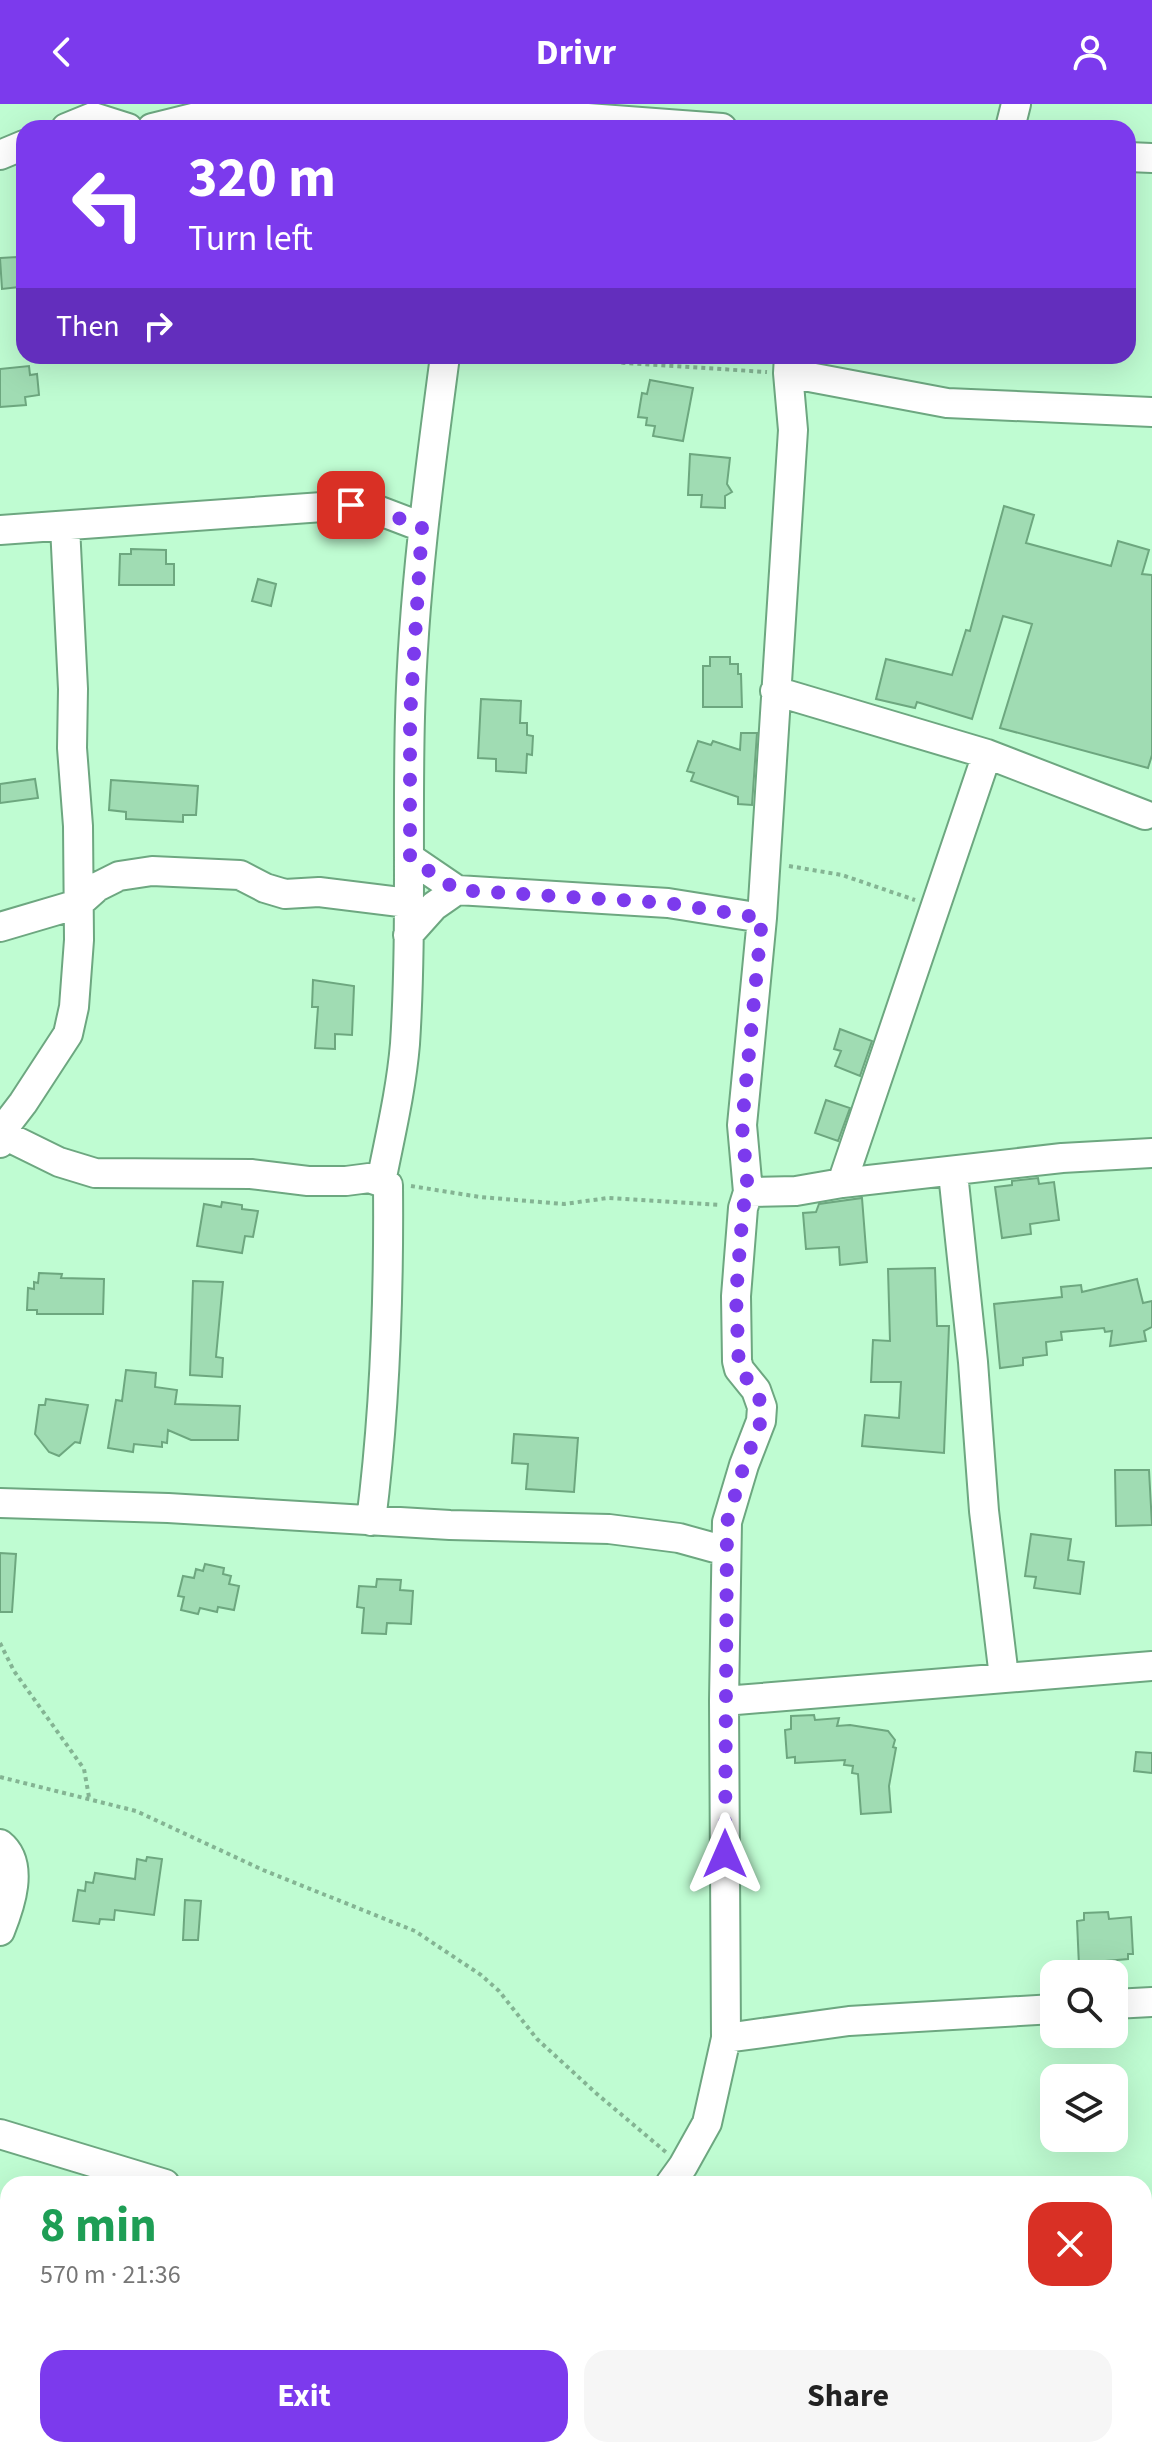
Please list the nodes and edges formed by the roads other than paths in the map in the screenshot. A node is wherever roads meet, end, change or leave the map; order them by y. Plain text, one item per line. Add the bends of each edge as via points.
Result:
1 (207, 109) edge
2 (455, 118) edge
3 (84, 120) edge
4 (108, 120) edge
5 (175, 120) edge
6 (508, 120) edge
7 (444, 364) edge
8 (788, 365) edge
9 (1152, 412) edge
10 (65, 526) junction
11 (422, 527) junction
12 (0, 530) edge
13 (775, 691) junction
14 (987, 754) junction
15 (1145, 815) dead end
16 (410, 858) junction
17 (457, 890) junction
18 (408, 903) junction
19 (78, 904) junction
20 (762, 918) junction
21 (0, 927) edge
22 (408, 935) junction
23 (0, 1133) edge
24 (0, 1143) edge
25 (1152, 1153) edge
26 (953, 1173) junction
27 (384, 1183) junction
28 (842, 1183) junction
29 (746, 1200) junction
30 (0, 1503) edge
31 (371, 1521) junction
32 (726, 1551) junction
33 (1152, 1666) edge
34 (1004, 1677) junction
35 (724, 1701) junction
36 (0, 1844) edge
37 (0, 1931) edge
38 (1152, 2002) edge
39 (1128, 2003) edge
40 (1040, 2010) edge
41 (726, 2038) junction
42 (0, 2134) edge
43 (677, 2175) edge
44 (139, 2176) edge

1 - 2 street via 282,116
1 - 5 street
2 - 6 street
3 - 4 street
7 - 11 street
8 - 9 street via 947,403
8 - 13 street via 793,430
10 - 11 street via 351,505
10 - 12 street
10 - 19 street
11 - 16 street via 410,717
13 - 14 street
13 - 20 street
14 - 15 street
14 - 28 street
16 - 17 street
16 - 18 street
17 - 20 street via 668,903
17 - 22 street
18 - 19 street via 319,892 285,894 240,875 152,871 119,876
18 - 22 street
19 - 21 street
19 - 23 street via 68,1034
20 - 29 street via 742,1125
22 - 27 street via 405,1046
23 - 24 street
23 - 27 street via 95,1173 251,1174 308,1181 369,1178
25 - 26 street via 1062,1158
26 - 28 street
26 - 34 street
27 - 31 street via 380,1454
28 - 29 street
29 - 32 street via 736,1296 737,1361 760,1399 761,1421 727,1522
30 - 31 street
31 - 32 street via 609,1529 679,1538
32 - 35 street
33 - 34 street
34 - 35 street
35 - 41 street
36 - 37 street via 14,1864
38 - 39 street
40 - 41 street via 849,2021
41 - 43 street via 707,2123
42 - 44 street

